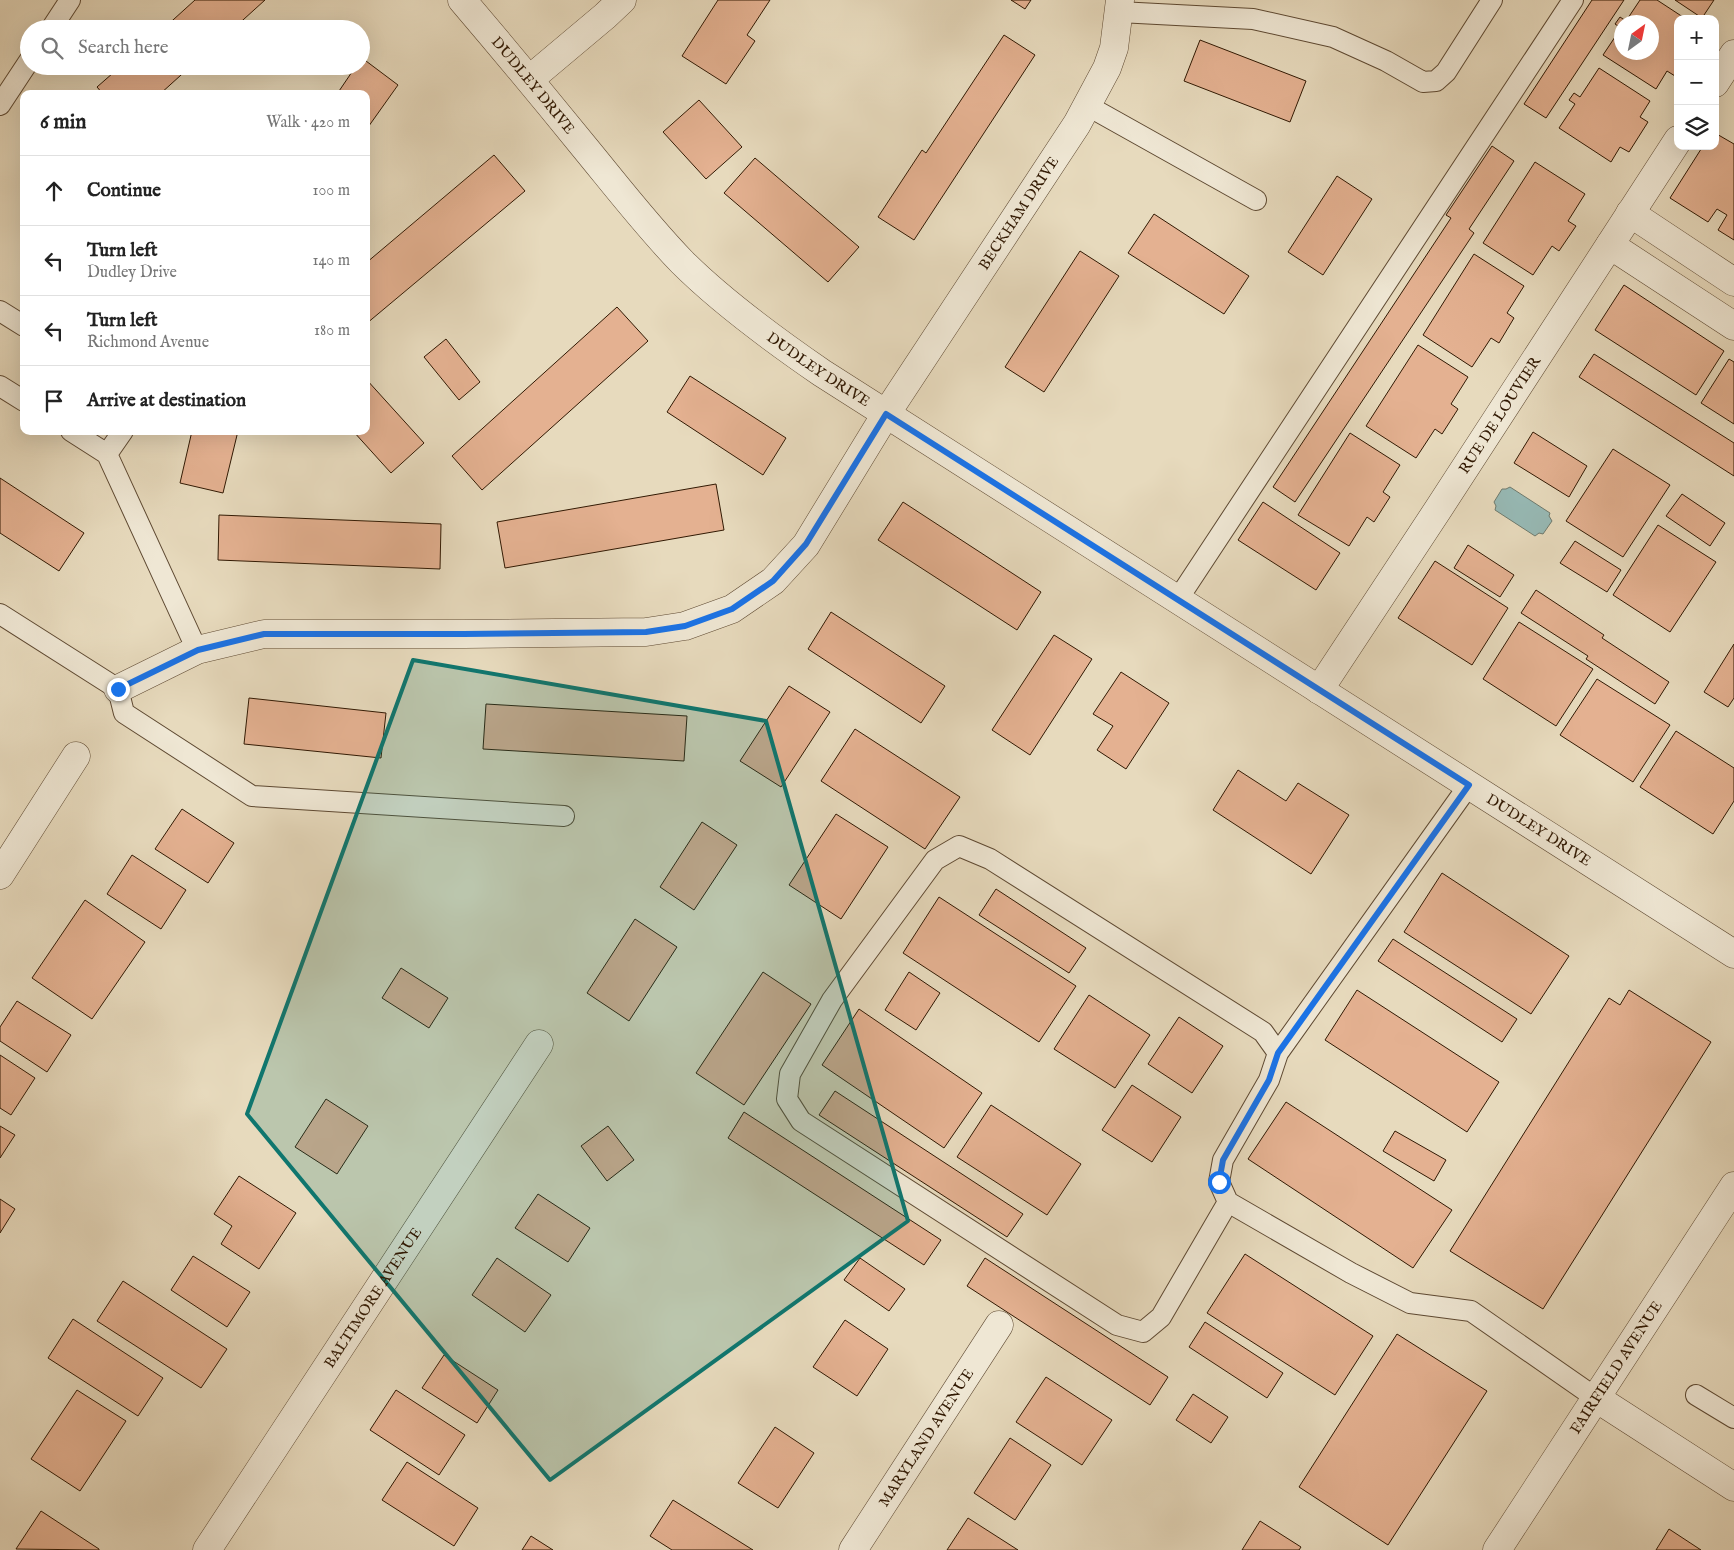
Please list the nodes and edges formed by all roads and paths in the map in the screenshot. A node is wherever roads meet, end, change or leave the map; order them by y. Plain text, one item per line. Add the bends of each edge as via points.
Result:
1 (70, 0) edge
2 (462, 0) edge
3 (622, 0) edge
4 (1492, 0) edge
5 (1573, 0) edge
6 (1120, 6) edge
7 (56, 20) edge
8 (1734, 54) edge
9 (20, 75) edge
10 (1719, 77) edge
11 (530, 79) junction
12 (0, 105) edge
13 (1088, 106) junction
14 (1674, 146) edge
15 (1256, 200) dead end
16 (1630, 213) junction
17 (1610, 245) junction
18 (1734, 282) edge
19 (0, 311) edge
20 (20, 324) edge
21 (1734, 326) edge
22 (0, 386) edge
23 (20, 398) edge
24 (886, 414) junction
25 (77, 435) edge
26 (120, 435) edge
27 (107, 454) junction
28 (1178, 599) junction
29 (0, 614) edge
30 (198, 650) junction
31 (118, 689) junction
32 (1319, 690) junction
33 (76, 756) dead end
34 (1469, 785) junction
35 (564, 816) dead end
36 (0, 875) edge
37 (1734, 954) edge
38 (539, 1044) dead end
39 (1278, 1053) junction
40 (1734, 1186) edge
41 (1228, 1202) junction
42 (999, 1325) dead end
43 (1696, 1395) dead end
44 (1596, 1398) junction
45 (1734, 1418) edge
46 (1734, 1487) edge
47 (207, 1550) edge
48 (854, 1550) edge
49 (1498, 1550) edge

1 - 7 lane
2 - 11 street, DUDLEY DRIVE
3 - 11 street
4 - 6 lane via 1446,72 1436,80 1424,82 1333,37 1252,19
5 - 28 lane
6 - 13 street, BECKHAM DRIVE via 1114,48
8 - 10 street
9 - 12 lane
11 - 24 street, DUDLEY DRIVE via 642,217 684,263 784,348
13 - 15 lane
13 - 24 street, BECKHAM DRIVE
14 - 16 street, RUE DE LOUVIER
16 - 17 street, RUE DE LOUVIER
16 - 18 street
17 - 21 street
17 - 32 street, RUE DE LOUVIER
19 - 20 lane
22 - 23 lane
24 - 28 street, DUDLEY DRIVE
24 - 30 street, BECKHAM DRIVE via 806,544 773,581 732,609 685,626 646,632 264,634
25 - 27 lane
26 - 27 lane
27 - 30 lane
28 - 32 street, DUDLEY DRIVE
29 - 31 lane
30 - 31 street, BECKHAM DRIVE
31 - 35 lane via 124,713 252,796
32 - 34 street, DUDLEY DRIVE
33 - 36 street
34 - 37 street, DUDLEY DRIVE
34 - 39 lane
38 - 47 street, BALTIMORE AVENUE
39 - 41 lane via 1269,1080 1223,1160 1219,1182
39 - 41 lane via 1263,1032 990,859 959,846 935,860 832,1000 790,1074 786,1099 801,1121 1125,1327 1143,1332 1161,1318
40 - 44 street, FAIRFIELD AVENUE
41 - 44 lane via 1410,1303 1471,1311
42 - 48 street, MARYLAND AVENUE
43 - 45 lane
44 - 46 street
44 - 49 street, FAIRFIELD AVENUE

